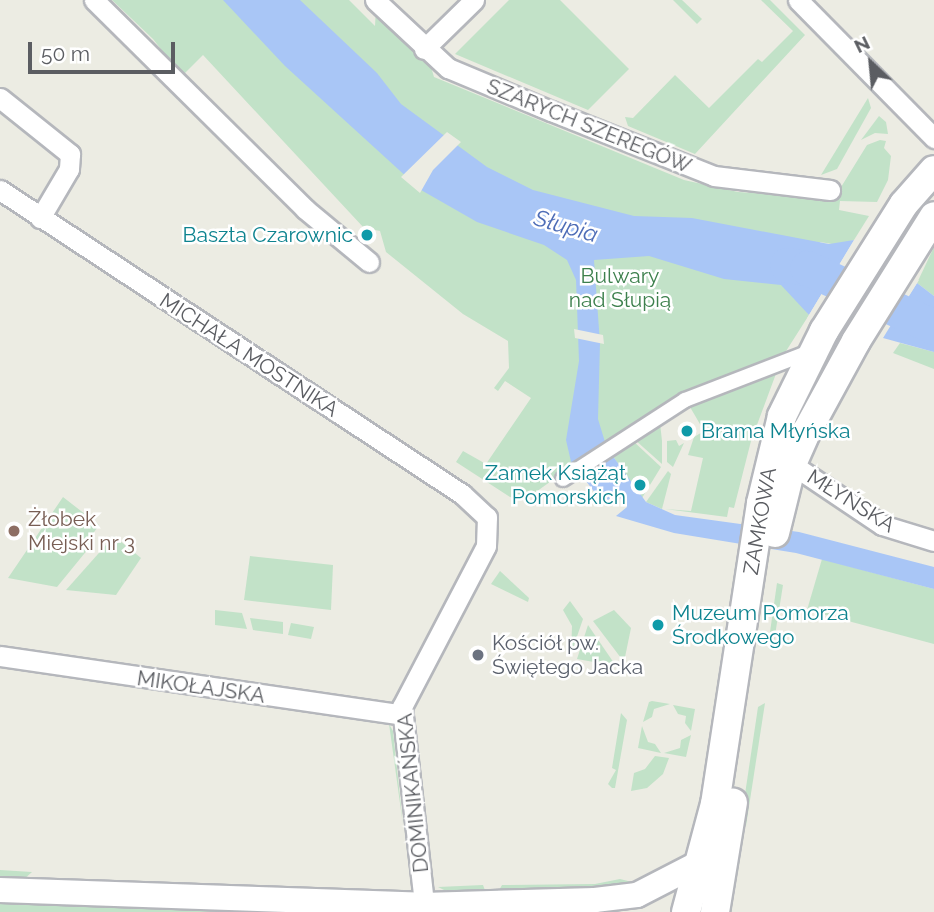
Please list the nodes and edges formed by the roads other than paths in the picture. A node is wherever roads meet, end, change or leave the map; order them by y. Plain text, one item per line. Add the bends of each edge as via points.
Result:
1 (94, 0) edge
2 (375, 0) edge
3 (474, 0) edge
4 (798, 0) edge
5 (424, 49) junction
6 (0, 98) edge
7 (934, 138) edge
8 (934, 170) edge
9 (830, 190) dead end
10 (2, 196) edge
11 (934, 216) edge
12 (40, 218) junction
13 (369, 262) dead end
14 (818, 341) junction
15 (782, 457) junction
16 (563, 480) dead end
17 (489, 526) joint
18 (934, 541) edge
19 (0, 656) edge
20 (402, 715) junction
21 (701, 862) junction
22 (0, 890) edge
23 (645, 903) edge
24 (424, 908) edge
25 (461, 908) edge
26 (686, 912) edge
27 (715, 912) edge

1 - 13 street via 306,209
2 - 5 street, SZARYCH SZEREGÓW
3 - 5 street
4 - 7 street
5 - 9 street, SZARYCH SZEREGÓW via 448,68 684,166 750,181
6 - 12 street via 70,154 69,169
8 - 14 main road, ZAMKOWA via 890,226
10 - 12 street, MICHAŁA MOSTNIKA
11 - 15 main road, ZAMKOWA
12 - 17 street, MICHAŁA MOSTNIKA via 474,503
14 - 15 main road, ZAMKOWA
14 - 16 street via 685,400
15 - 18 street, MŁYŃSKA via 882,524
15 - 21 main road, ZAMKOWA
15 - 27 main road, ZAMKOWA via 770,563
17 - 20 street, DOMINIKAŃSKA via 486,546 405,701
19 - 20 street, MIKOŁAJSKA
20 - 24 street, DOMINIKAŃSKA
21 - 23 street
21 - 26 main road, ZAMKOWA
22 - 24 street
23 - 25 street
24 - 25 street

